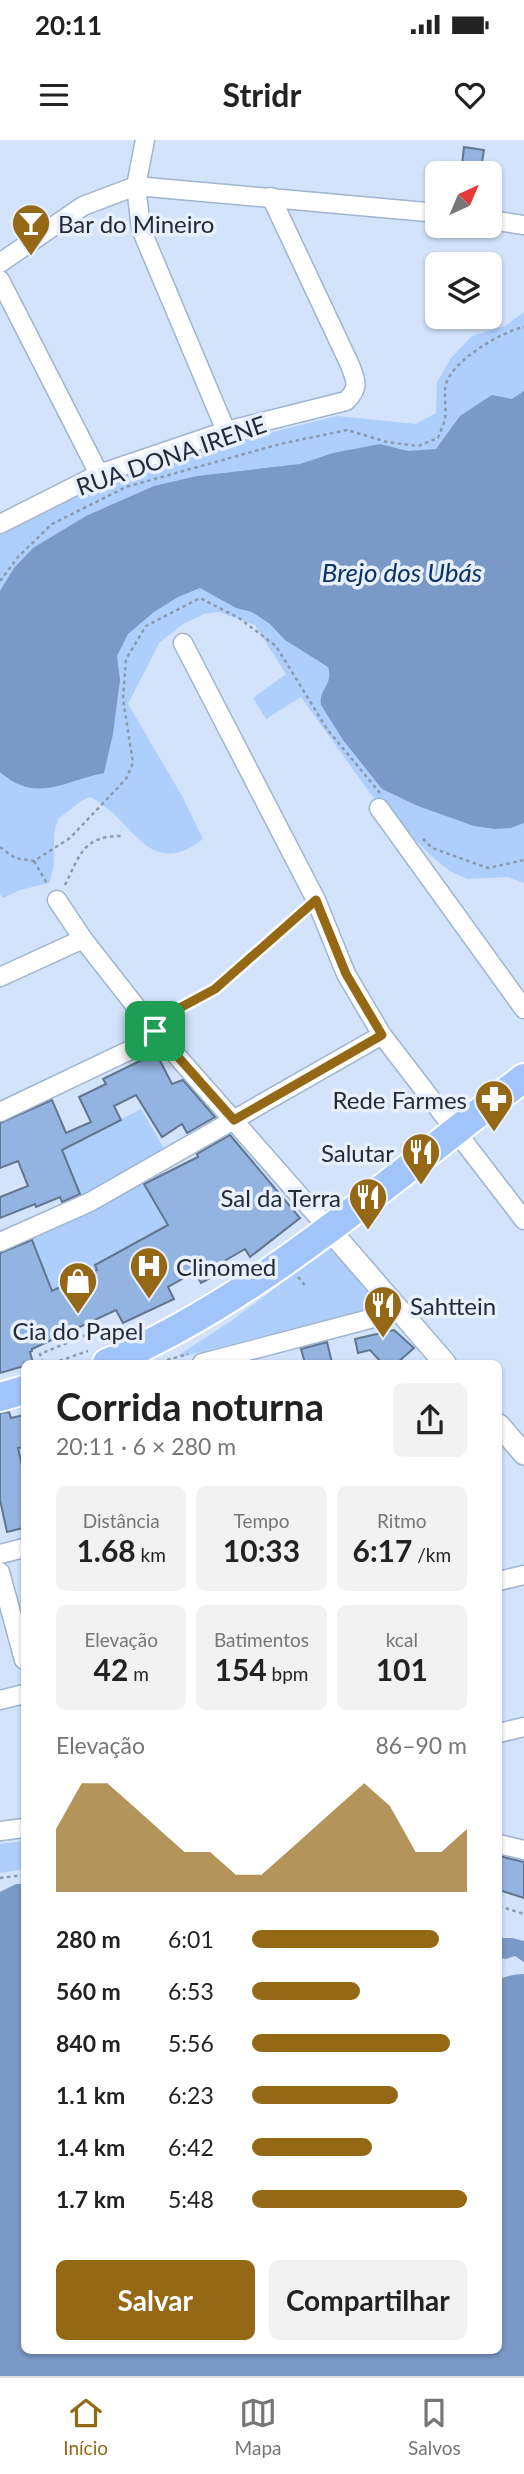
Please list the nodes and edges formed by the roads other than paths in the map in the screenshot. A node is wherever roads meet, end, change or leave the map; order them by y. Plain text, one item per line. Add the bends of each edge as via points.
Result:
1 (145, 140) edge
2 (136, 186) junction
3 (271, 197) junction
4 (425, 212) edge
5 (502, 222) edge
6 (524, 225) edge
7 (0, 263) edge
8 (0, 280) edge
9 (226, 431) junction
10 (99, 474) junction
11 (0, 524) edge
12 (183, 643) dead end
13 (379, 808) dead end
14 (57, 900) road end
15 (316, 900) junction
16 (83, 939) junction
17 (0, 977) edge
18 (524, 1009) edge
19 (155, 1031) junction
20 (382, 1035) junction
21 (524, 1078) edge
22 (0, 1112) edge
23 (234, 1120) junction
24 (456, 1129) junction
25 (524, 1220) edge
26 (328, 1228) junction
27 (0, 1242) edge
28 (400, 1311) junction
29 (198, 1358) edge
30 (241, 1358) edge
31 (113, 1360) edge
32 (442, 1360) edge
33 (21, 1391) edge
34 (0, 1396) edge
35 (502, 1431) edge
36 (524, 1454) edge
37 (21, 1549) edge
38 (0, 1554) edge
39 (0, 1572) edge
40 (524, 1575) edge
41 (502, 1580) edge
42 (21, 1649) edge
43 (21, 1695) edge
44 (0, 1700) edge
45 (524, 1727) edge
46 (502, 1732) edge
47 (21, 1828) edge
48 (0, 1831) edge
49 (502, 1845) edge
50 (524, 1850) edge

1 - 2 street
2 - 3 street
2 - 7 street via 83,206
2 - 9 street via 141,229
3 - 4 street
3 - 9 street, RUA DONA IRENE via 357,384 346,401
5 - 6 street
8 - 10 street
9 - 10 street, RUA DONA IRENE
10 - 11 street, RUA DONA IRENE
12 - 15 street
13 - 18 street
14 - 16 street
15 - 19 lane via 215,989 176,1010
15 - 20 street via 346,974
16 - 17 street
16 - 19 street
19 - 22 street via 145,1044
19 - 23 street
20 - 23 street
20 - 24 street
21 - 24 main road
23 - 26 street
23 - 27 street via 90,1202
24 - 25 street
24 - 26 main road
26 - 28 street
26 - 31 main road via 222,1302
28 - 30 street
28 - 32 street
29 - 30 street
33 - 34 main road
35 - 36 street
37 - 38 street
39 - 42 street
40 - 41 street
43 - 44 street
45 - 46 street
47 - 48 street
49 - 50 street

